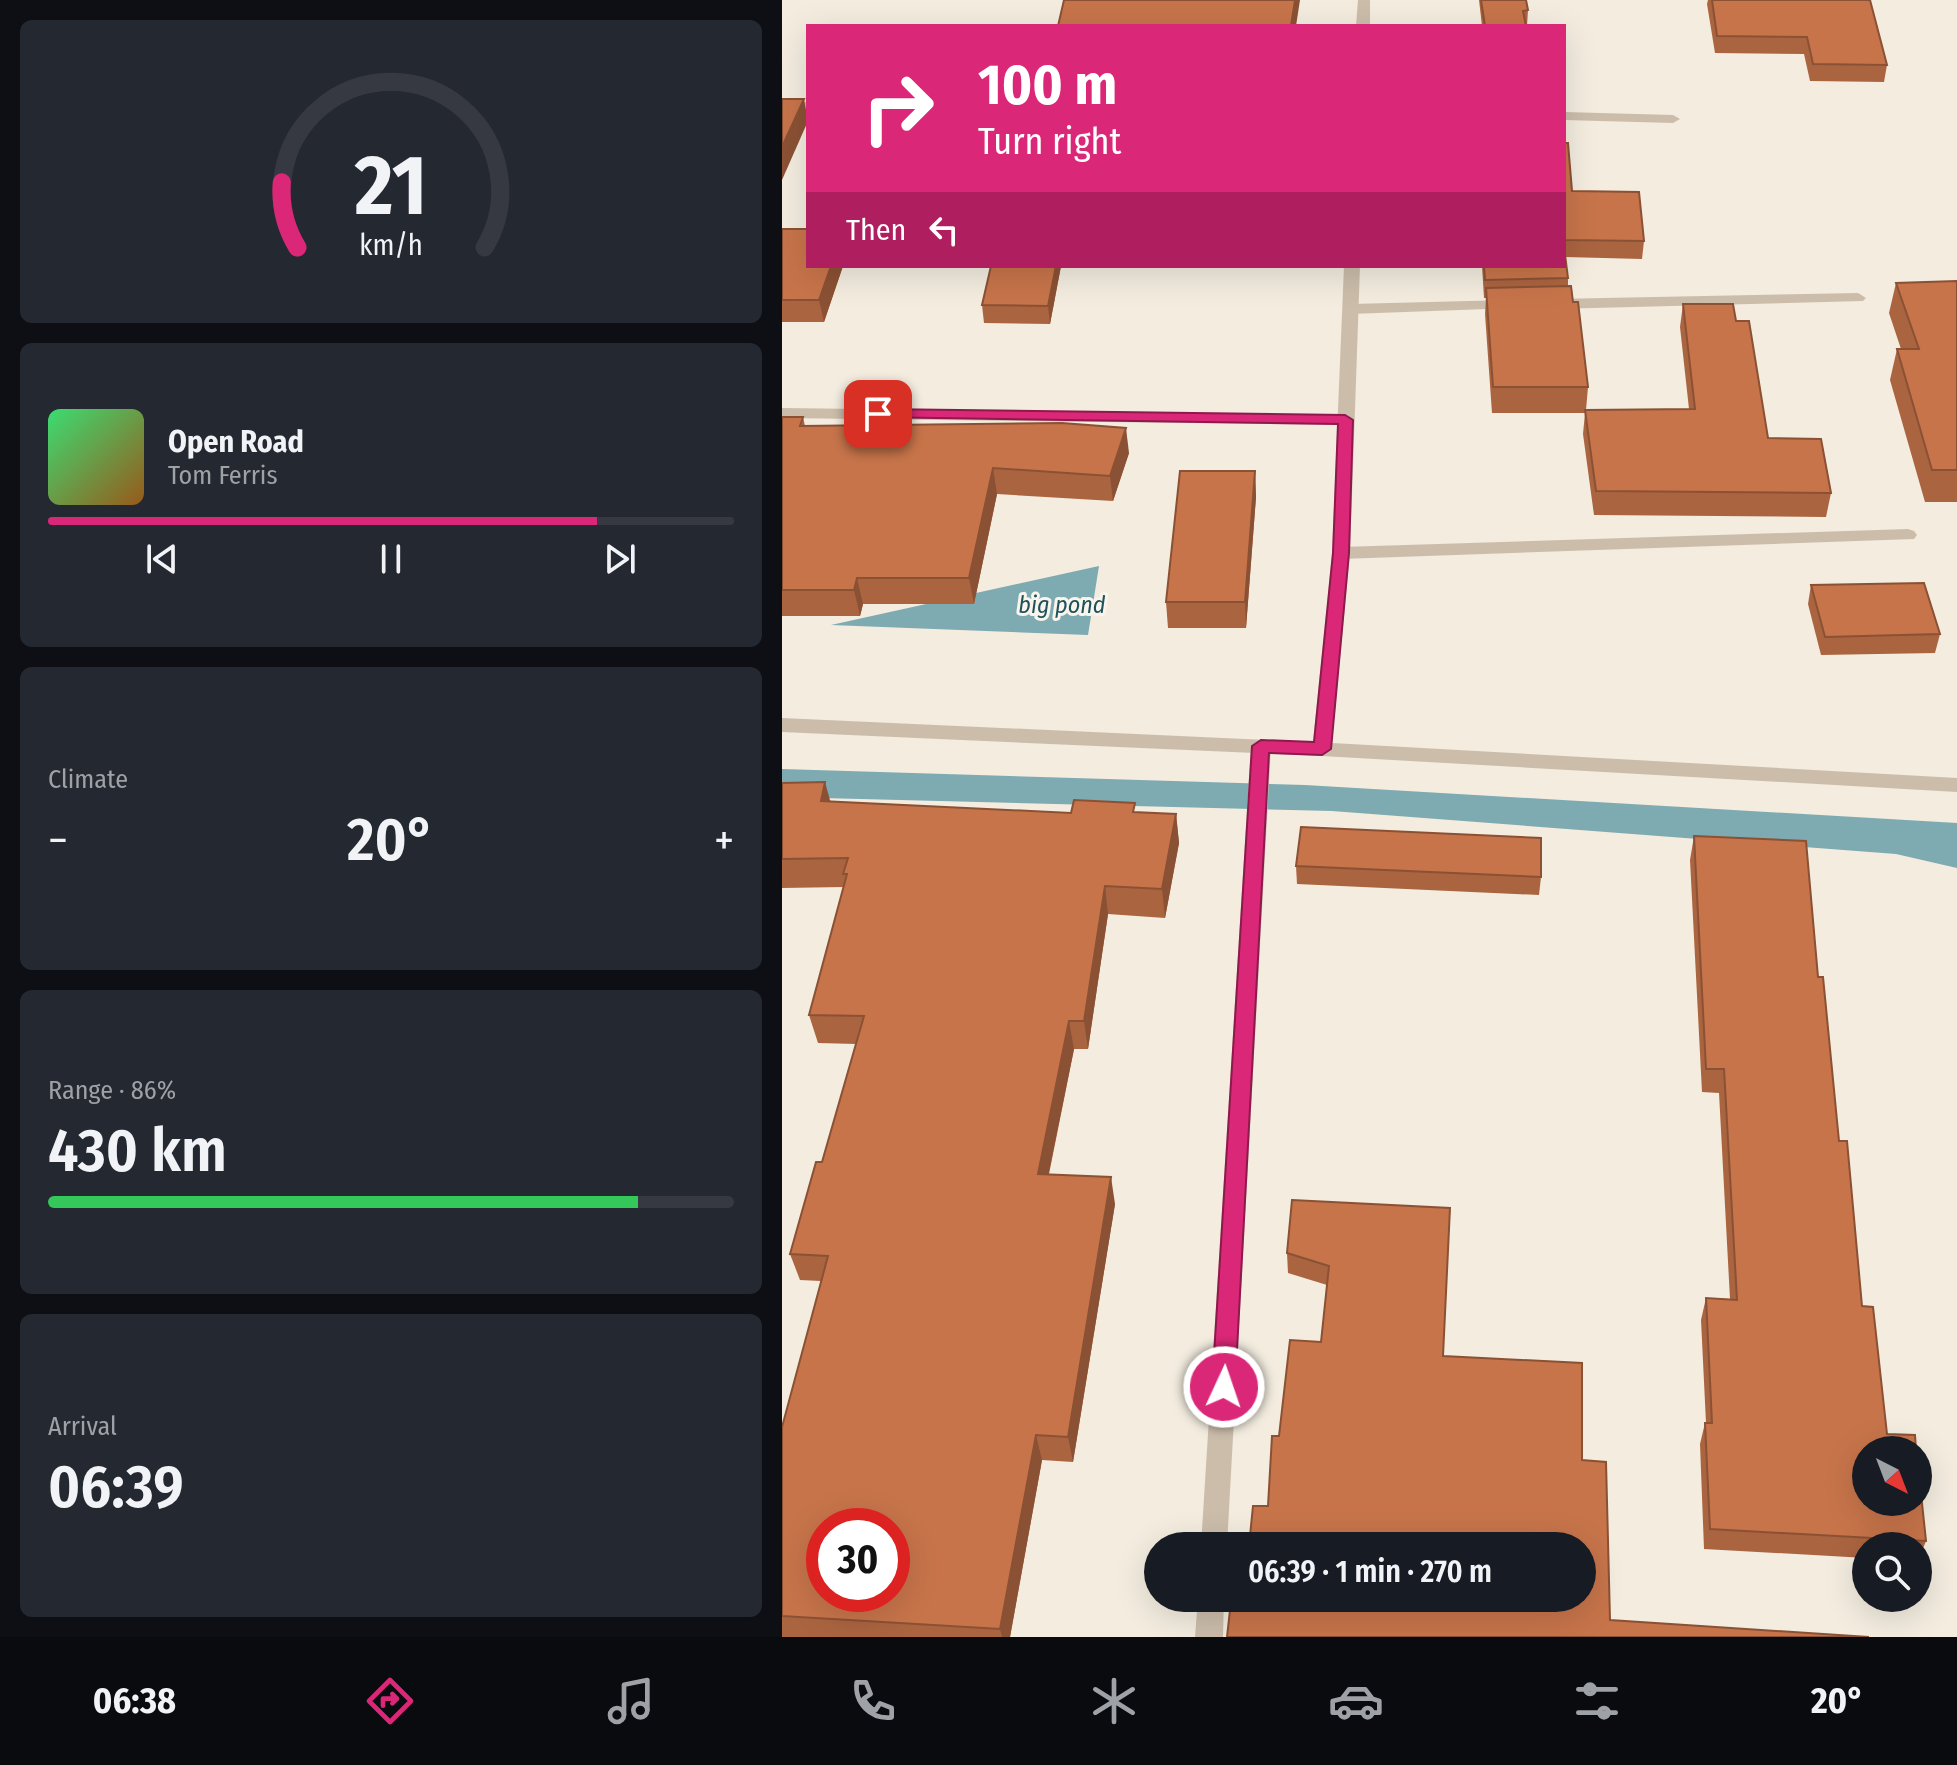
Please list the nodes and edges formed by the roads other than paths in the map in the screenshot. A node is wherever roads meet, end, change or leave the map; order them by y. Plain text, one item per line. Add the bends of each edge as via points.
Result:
1 (1364, 0) edge
2 (1363, 24) edge
3 (782, 106) edge
4 (806, 106) edge
5 (1566, 116) edge
6 (1673, 119) dead end
7 (1352, 268) edge
8 (1858, 298) dead end
9 (1350, 309) junction
10 (782, 413) edge
11 (1345, 420) junction
12 (1908, 535) dead end
13 (1341, 553) junction
14 (782, 725) edge
15 (1322, 749) junction
16 (1260, 756) junction
17 (1957, 785) edge
18 (1215, 1532) edge
19 (1210, 1612) edge
20 (1209, 1637) edge

1 - 2 street
3 - 4 street
5 - 6 street
7 - 9 street
8 - 9 street
9 - 11 street
10 - 11 street
11 - 13 street
12 - 13 street
13 - 15 street
14 - 16 street
15 - 16 street
15 - 17 street
16 - 18 street
19 - 20 street

